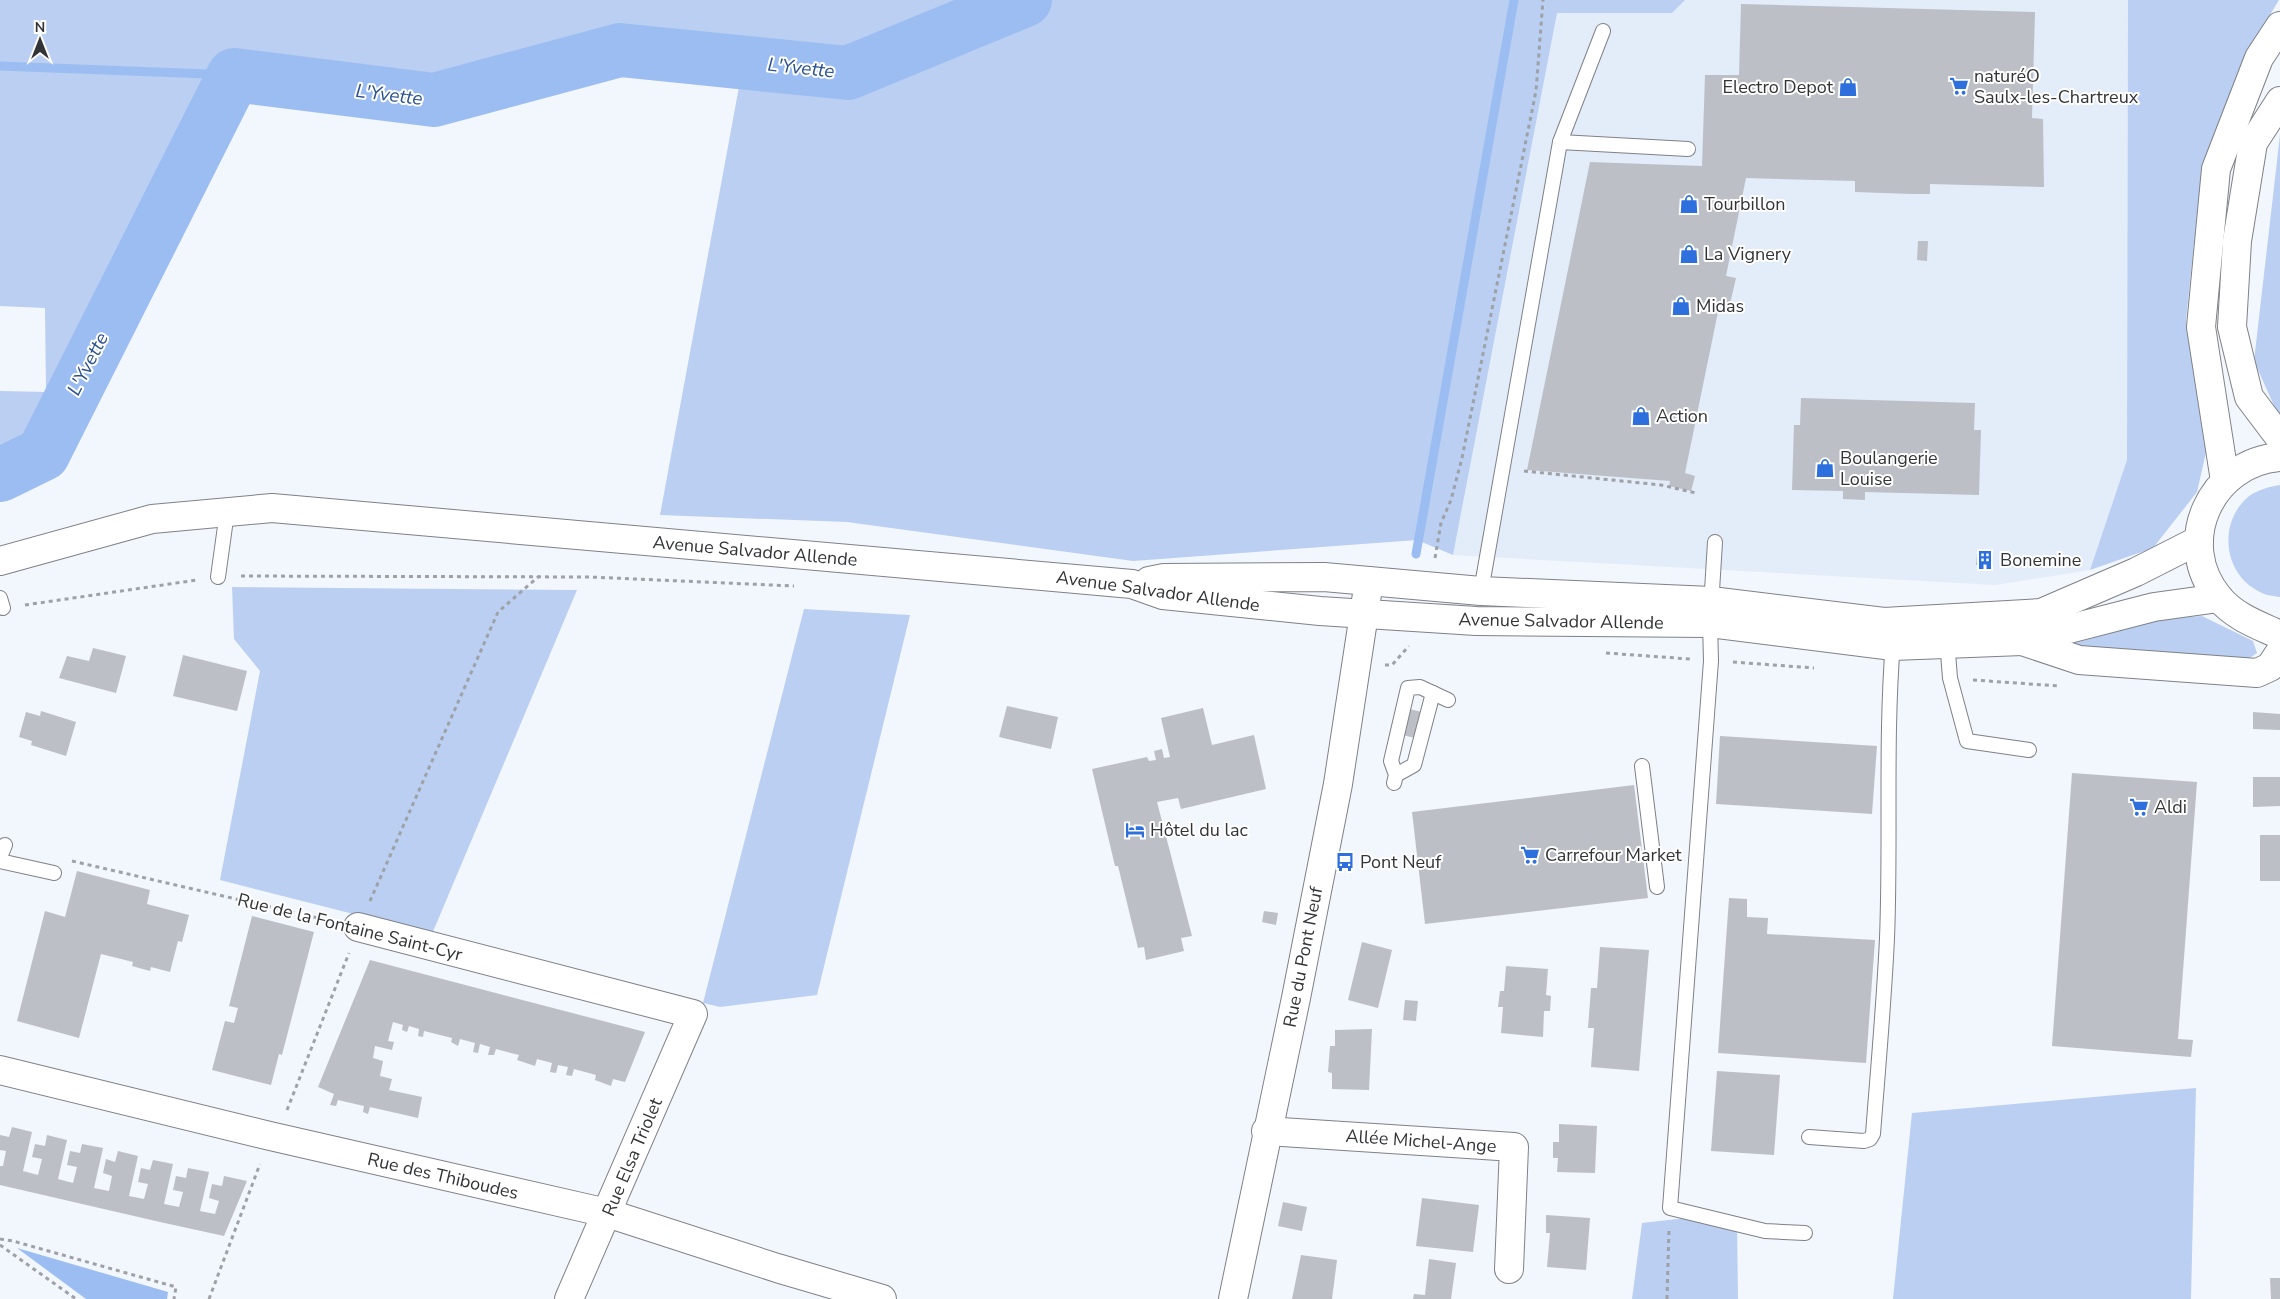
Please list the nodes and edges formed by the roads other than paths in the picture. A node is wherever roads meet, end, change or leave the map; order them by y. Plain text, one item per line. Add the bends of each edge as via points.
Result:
1 (2280, 26) edge
2 (1603, 31) dead end
3 (2280, 101) edge
4 (1560, 142) junction
5 (1688, 148) dead end
6 (2280, 438) edge
7 (2280, 457) edge
8 (2225, 480) junction
9 (226, 512) junction
10 (2199, 540) junction
11 (1715, 542) dead end
12 (0, 561) edge
13 (218, 577) road end
14 (1370, 581) junction
15 (1132, 584) junction
16 (1481, 590) junction
17 (2219, 598) junction
18 (1710, 612) junction
19 (1364, 614) junction
20 (1950, 631) junction
21 (1894, 634) junction
22 (2280, 635) edge
23 (2022, 641) junction
24 (2280, 652) edge
25 (1433, 693) junction
26 (1448, 700) dead end
27 (2029, 750) dead end
28 (1642, 766) dead end
29 (2, 854) edge
30 (54, 873) dead end
31 (1658, 887) dead end
32 (358, 927) road end
33 (693, 1014) joint
34 (0, 1070) edge
35 (1266, 1131) junction
36 (1809, 1137) dead end
37 (607, 1213) junction
38 (1806, 1233) dead end
39 (1509, 1269) dead end
40 (569, 1299) edge
41 (882, 1299) edge
42 (1232, 1299) edge

1 - 8 main road via 2259,58 2216,169 2201,327
2 - 4 lane
3 - 6 main road via 2253,143 2237,241 2232,327 2249,397
4 - 5 lane
4 - 16 lane
7 - 8 main road via 2245,466
8 - 10 main road via 2211,498 2202,518
9 - 12 main road, Avenue Salvador Allende via 152,519
9 - 13 lane
9 - 15 main road, Avenue Salvador Allende via 272,508
10 - 17 main road via 2200,561 2207,581
10 - 20 main road via 2136,572 2041,613
11 - 18 lane
14 - 15 main road via 1324,577 1164,578
14 - 16 main road
14 - 19 main road, Rue du Pont Neuf
15 - 19 main road, Avenue Salvador Allende via 1163,594
16 - 18 main road
17 - 22 main road via 2235,613
17 - 23 main road via 2154,607
18 - 19 main road, Avenue Salvador Allende via 1476,621
18 - 21 main road, Avenue Salvador Allende
18 - 38 lane via 1711,661 1670,1208 1765,1231
19 - 35 main road, Rue du Pont Neuf via 1338,784
20 - 21 main road, Avenue Salvador Allende
20 - 23 main road, Avenue Salvador Allende
20 - 27 lane via 1950,678 1966,741
21 - 36 lane via 1887,759 1887,937 1873,1134 1864,1141
23 - 24 main road, Avenue Salvador Allende via 2079,660 2257,673 2270,667
25 - 25 lane via 1420,687 1408,688 1392,760 1395,779 1414,766
25 - 26 lane
28 - 31 lane
29 - 30 lane
32 - 33 main road, Rue de la Fontaine Saint-Cyr
33 - 37 main road, Rue Elsa Triolet
34 - 37 main road, Rue des Thiboudes
35 - 39 main road, Allée Michel-Ange via 1514,1147
35 - 42 main road, Rue du Pont Neuf
37 - 40 main road, Rue Elsa Triolet
37 - 41 main road, Rue des Thiboudes

